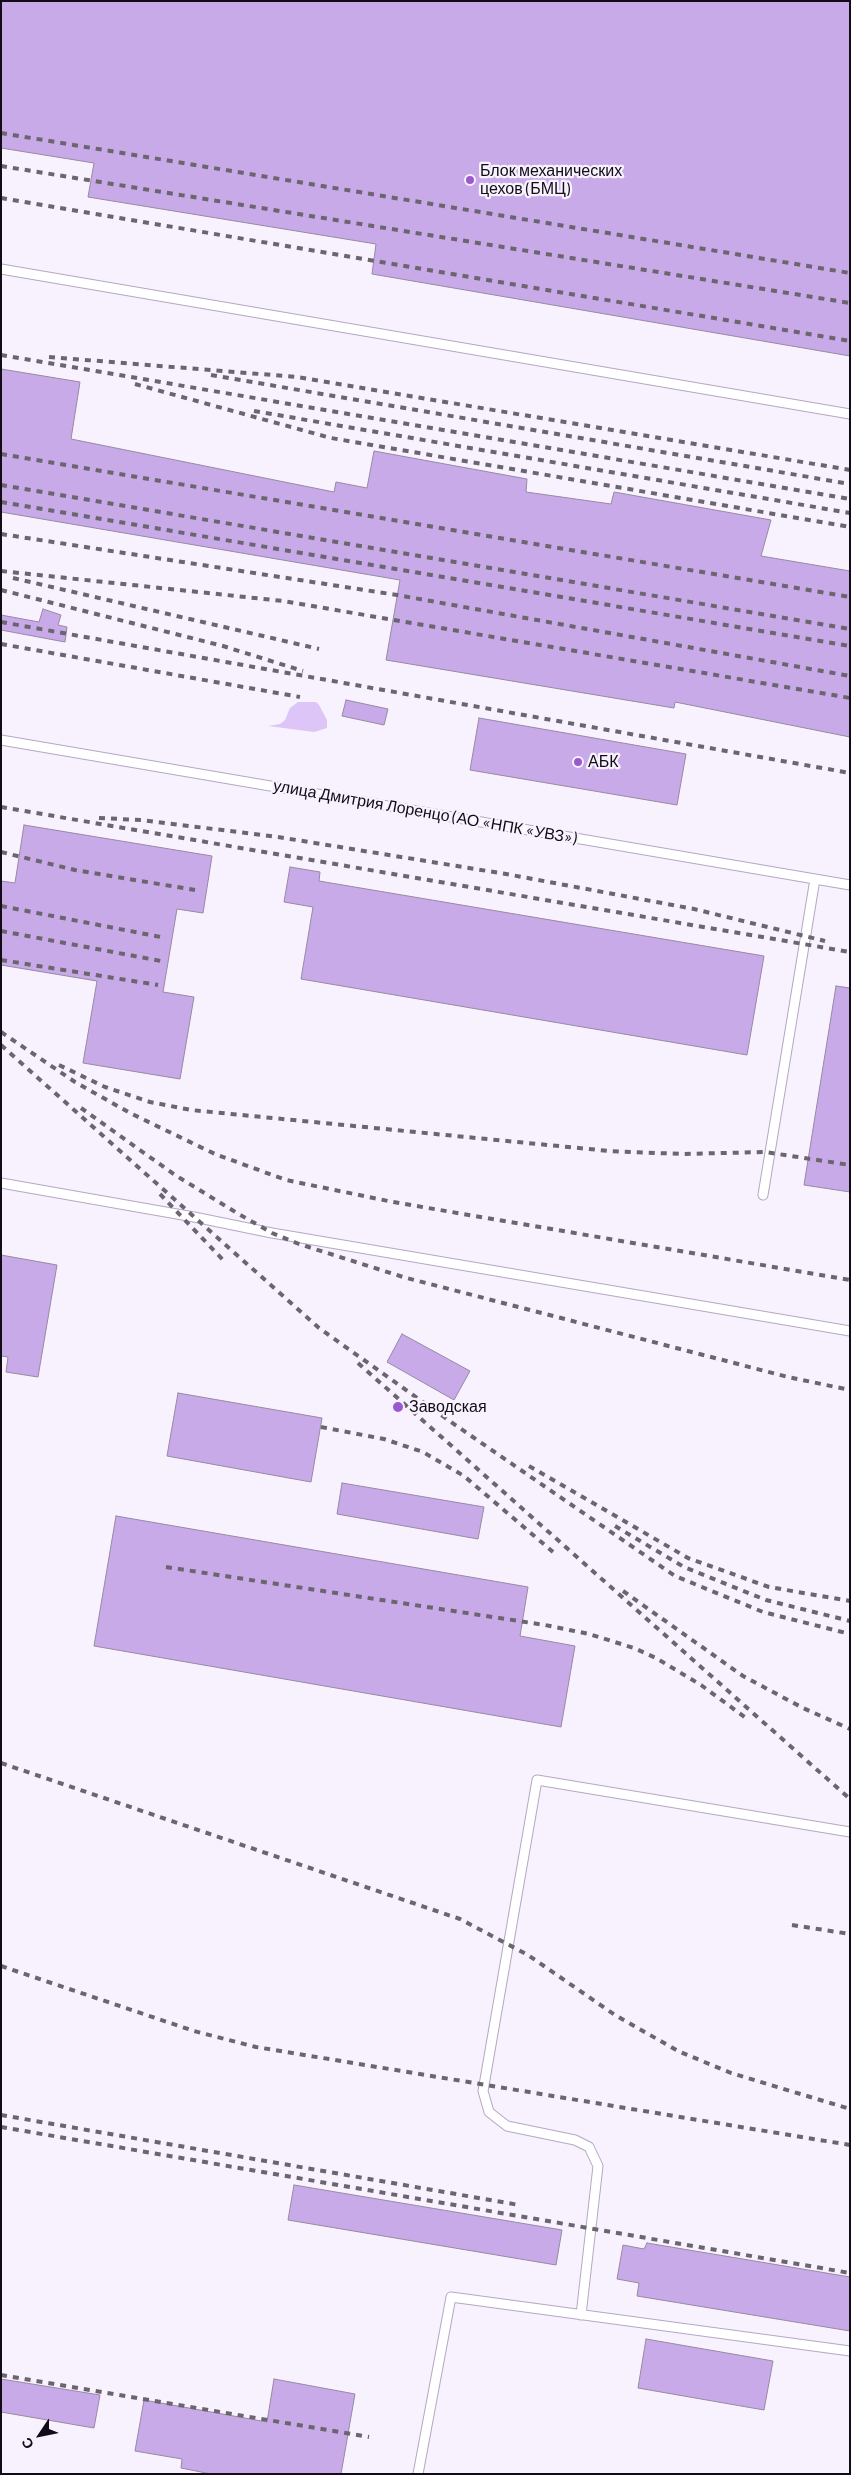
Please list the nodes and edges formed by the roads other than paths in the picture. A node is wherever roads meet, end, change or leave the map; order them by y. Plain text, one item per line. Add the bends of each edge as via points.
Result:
1 (1, 269) edge
2 (850, 414) edge
3 (1, 740) edge
4 (815, 879) junction
5 (850, 885) edge
6 (1, 1183) edge
7 (762, 1194) dead end
8 (850, 1330) edge
9 (850, 1832) edge
10 (581, 2315) junction
11 (850, 2351) edge
12 (418, 2474) edge

1 - 2 lane
3 - 4 lane, улица Дмитрия Лоренцо (АО «НПК «УВЗ»)
4 - 5 lane, улица Дмитрия Лоренцо (АО «НПК «УВЗ»)
4 - 7 lane
6 - 8 lane via 272,1233
9 - 10 lane via 537,1780 483,2091 489,2112 507,2126 576,2140 589,2147 598,2166
10 - 11 lane
10 - 12 lane via 451,2297

